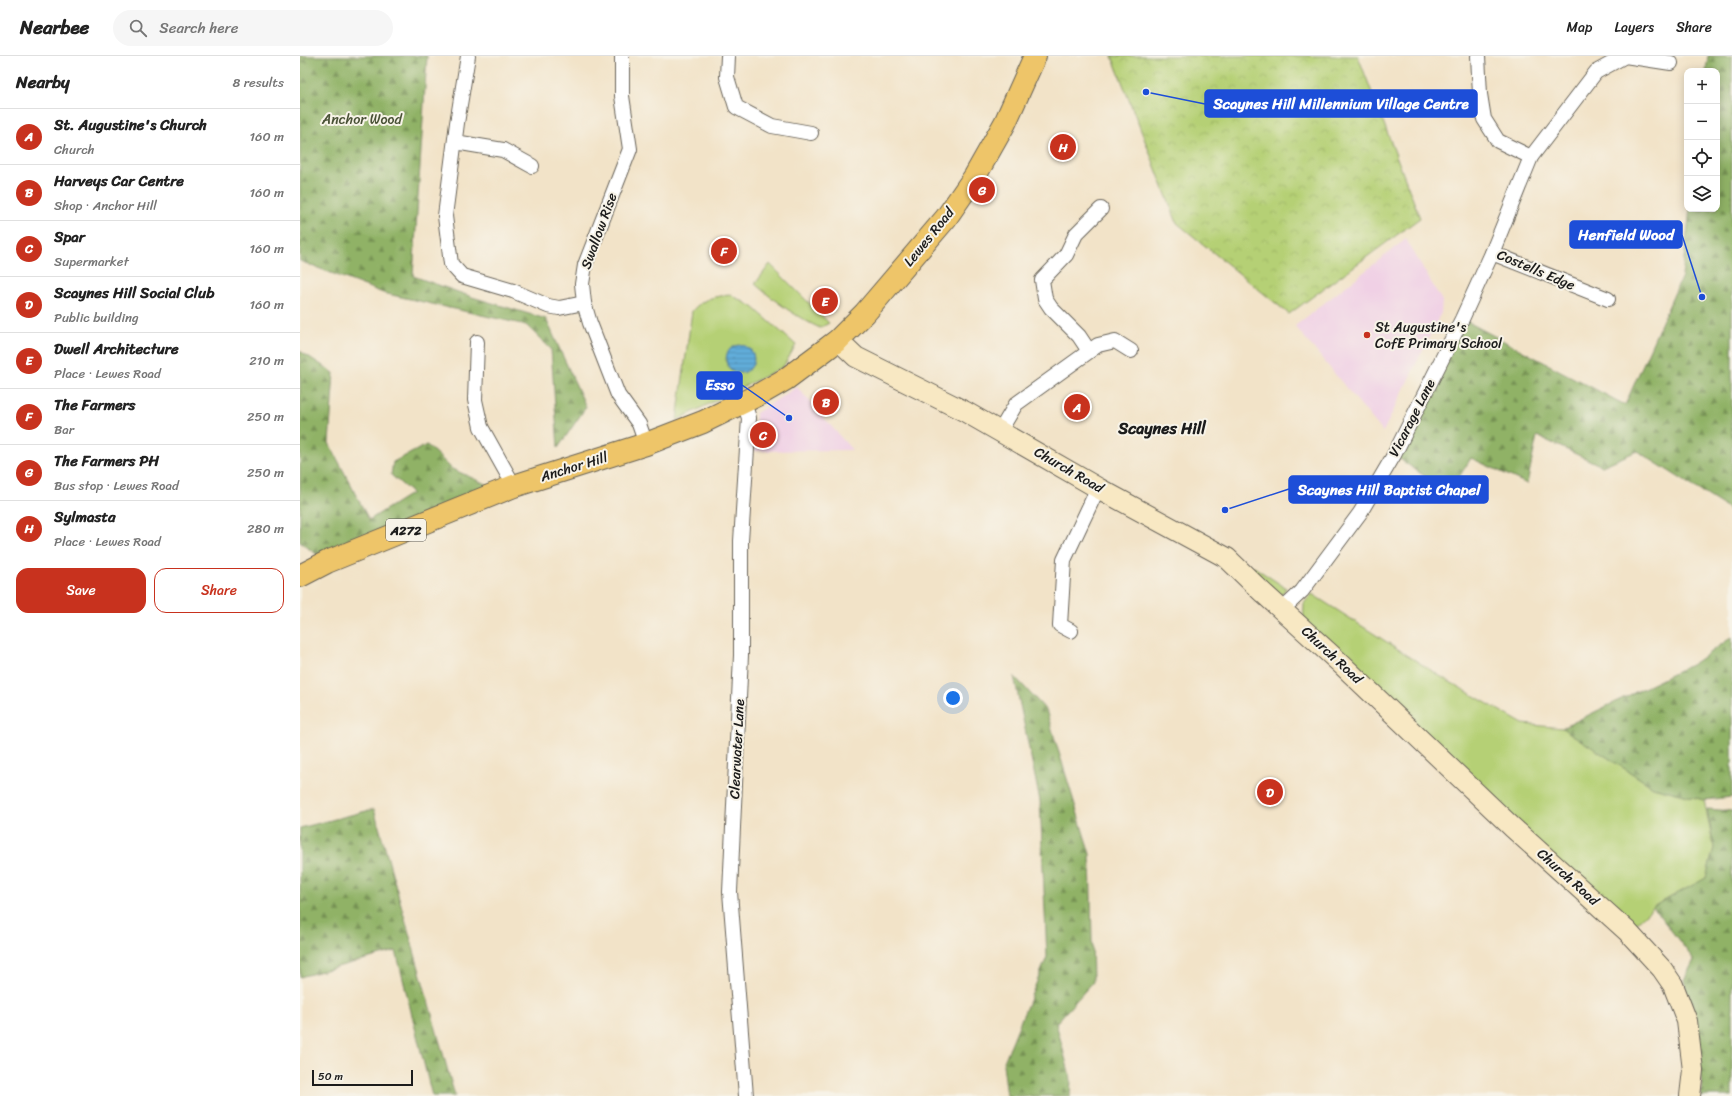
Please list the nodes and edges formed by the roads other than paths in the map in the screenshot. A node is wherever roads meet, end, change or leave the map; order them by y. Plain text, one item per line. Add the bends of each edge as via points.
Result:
1 (468, 56) edge
2 (622, 56) edge
3 (728, 56) edge
4 (1035, 56) edge
5 (1478, 56) edge
6 (1671, 63) dead end
7 (811, 133) dead end
8 (455, 142) junction
9 (1531, 157) junction
10 (532, 166) dead end
11 (1101, 209) dead end
12 (1492, 253) junction
13 (1608, 299) dead end
14 (584, 303) junction
15 (838, 340) junction
16 (477, 342) dead end
17 (1089, 351) junction
18 (1131, 351) dead end
19 (744, 403) junction
20 (1000, 431) junction
21 (646, 444) junction
22 (514, 486) junction
23 (1098, 488) junction
24 (300, 576) edge
25 (1282, 609) junction
26 (1071, 631) dead end
27 (746, 1096) edge
28 (1690, 1096) edge

1 - 8 street
2 - 14 street, Swallow Rise via 622,96 630,149 585,265 582,284
3 - 7 street via 727,77 736,107 772,126
4 - 15 highway, Lewes Road / A272 via 1005,124 975,176 946,218 893,282
5 - 9 street via 1484,119 1498,141
6 - 9 street, Costells Edge via 1625,56 1596,72
8 - 10 street via 503,150
8 - 14 street via 445,216 451,264 462,276 513,291 548,306 559,308
9 - 12 street, Costells Edge
11 - 17 street via 1076,234 1066,255 1042,280 1046,299 1051,308 1080,336
12 - 13 street, Costells Edge
12 - 25 street, Vicarage Lane via 1394,455 1360,513 1302,591
14 - 21 street, Swallow Rise via 618,395 639,424
15 - 19 highway, Anchor Hill / A272 via 786,378
15 - 20 street, Church Road via 856,357
16 - 22 street via 475,400 481,427
17 - 18 street via 1098,345 1114,341
17 - 20 street via 1016,404
19 - 21 highway, Anchor Hill / A272
19 - 27 street, Clearwater Lane via 749,418 740,541 741,655 730,892
20 - 23 street, Church Road
21 - 22 highway, Anchor Hill / A272
22 - 24 highway, Anchor Hill / A272 via 327,562
23 - 25 street, Church Road via 1227,558
23 - 26 street via 1064,560 1060,625
25 - 28 street, Church Road via 1536,849 1628,931 1662,969 1674,985 1687,1020 1693,1070

